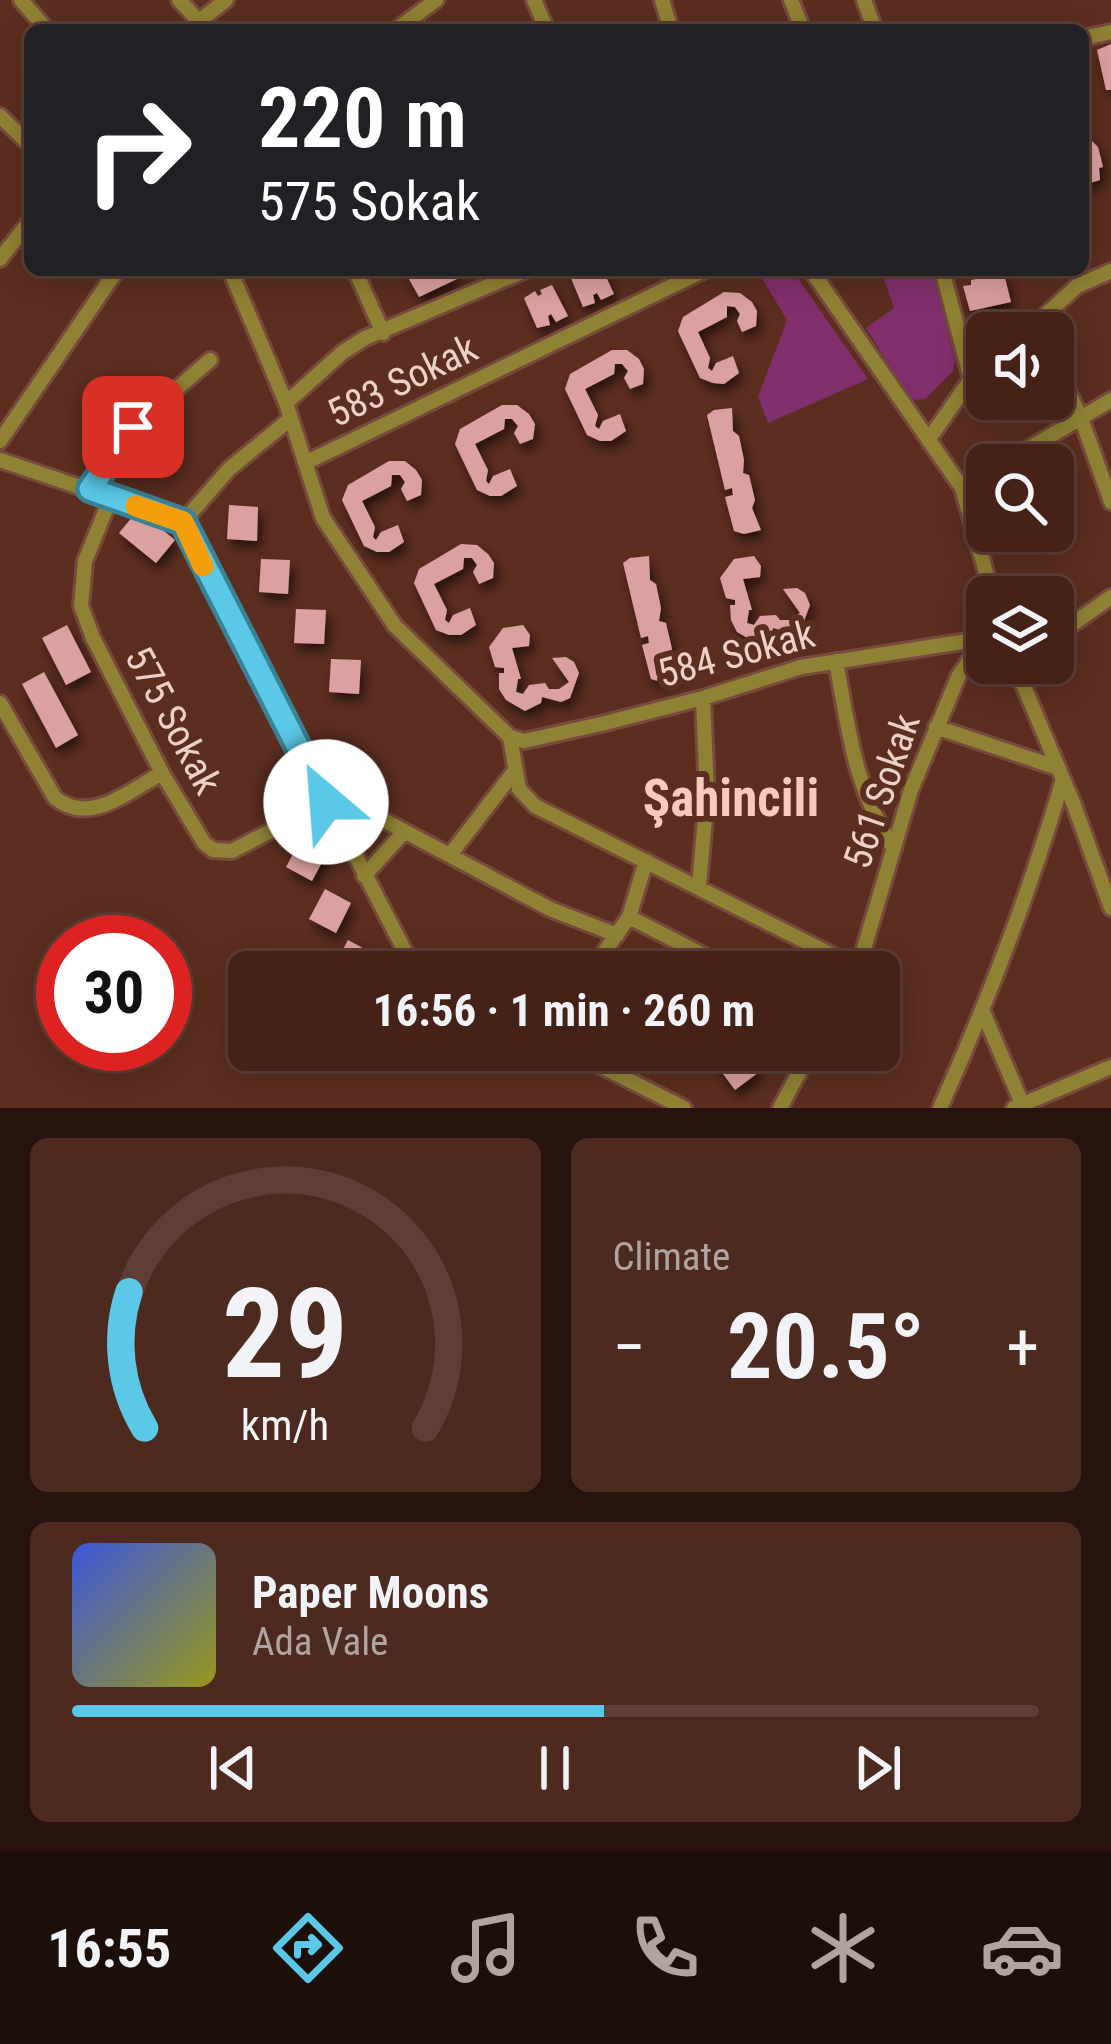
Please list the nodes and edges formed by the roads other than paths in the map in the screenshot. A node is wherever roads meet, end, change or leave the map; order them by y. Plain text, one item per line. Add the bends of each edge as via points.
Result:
1 (21, 0) edge
2 (226, 0) edge
3 (428, 2) edge
4 (42, 24) edge
5 (201, 24) edge
6 (403, 24) edge
7 (0, 116) edge
8 (24, 139) edge
9 (24, 229) edge
10 (0, 259) edge
11 (1111, 271) edge
12 (113, 276) edge
13 (233, 276) edge
14 (358, 276) edge
15 (512, 276) edge
16 (693, 276) edge
17 (815, 276) edge
18 (945, 276) edge
19 (1074, 276) edge
20 (1077, 286) junction
21 (1052, 312) edge
22 (383, 333) junction
23 (210, 360) dead end
24 (966, 360) edge
25 (966, 386) edge
26 (1111, 400) edge
27 (286, 403) junction
28 (1074, 404) edge
29 (1081, 418) junction
30 (290, 419) junction
31 (929, 439) junction
32 (0, 441) edge
33 (1037, 444) edge
34 (0, 460) edge
35 (305, 463) junction
36 (966, 486) edge
37 (962, 488) junction
38 (90, 489) junction
39 (111, 497) junction
40 (1111, 502) edge
41 (183, 522) junction
42 (987, 576) edge
43 (1111, 597) edge
44 (1074, 623) edge
45 (966, 641) edge
46 (836, 661) junction
47 (966, 665) edge
48 (1024, 684) edge
49 (703, 698) junction
50 (0, 703) edge
51 (936, 727) junction
52 (508, 735) junction
53 (162, 773) junction
54 (513, 773) junction
55 (1061, 774) junction
56 (318, 785) junction
57 (326, 802) junction
58 (403, 833) junction
59 (894, 849) junction
60 (450, 855) junction
61 (646, 861) junction
62 (364, 876) junction
63 (698, 886) junction
64 (1111, 908) edge
65 (629, 917) junction
66 (617, 935) junction
67 (404, 951) edge
68 (605, 951) edge
69 (695, 951) edge
70 (821, 951) edge
71 (861, 951) edge
72 (983, 1012) junction
73 (1111, 1067) edge
74 (610, 1071) edge
75 (800, 1071) edge
76 (1020, 1106) edge
77 (684, 1108) edge
78 (780, 1108) edge
79 (940, 1108) edge

1 - 4 street
2 - 5 street
3 - 6 street
7 - 8 street
9 - 10 street
11 - 20 street
12 - 32 street
13 - 27 street
14 - 22 street
15 - 22 street
16 - 35 street, 583 Sokak
17 - 31 street
18 - 24 street
19 - 20 street
20 - 21 street
22 - 27 street via 343,352
23 - 38 street via 133,427
25 - 31 street
26 - 29 street
27 - 30 street
28 - 29 street
29 - 33 street
29 - 40 street
30 - 35 street
30 - 41 street
31 - 37 street
34 - 38 street
35 - 52 street, 583 Sokak via 323,518 395,626
36 - 37 street
37 - 42 street
38 - 39 street
39 - 41 street
39 - 53 street, 575 Sokak via 85,561 81,605
41 - 56 street
43 - 44 street
45 - 46 street, 584 Sokak
46 - 49 street, 584 Sokak
46 - 59 street via 859,784
47 - 51 street, 561 Sokak
48 - 55 street
49 - 52 street, 584 Sokak via 524,741
49 - 63 street via 707,795
50 - 53 street via 64,806 105,806
51 - 55 street
51 - 59 street, 561 Sokak
52 - 54 street
53 - 57 street, 575 Sokak via 204,843 222,852
54 - 60 street
54 - 61 street via 536,806
55 - 64 street
55 - 72 street
56 - 57 street
56 - 58 street
57 - 62 street
58 - 60 street
58 - 62 street
59 - 71 street, 561 Sokak
60 - 66 street via 550,910
61 - 63 street
61 - 65 street
62 - 67 street
63 - 70 street
65 - 66 street
65 - 69 street
66 - 68 street
72 - 76 street
72 - 79 street
73 - 76 street
74 - 77 street
75 - 78 street

